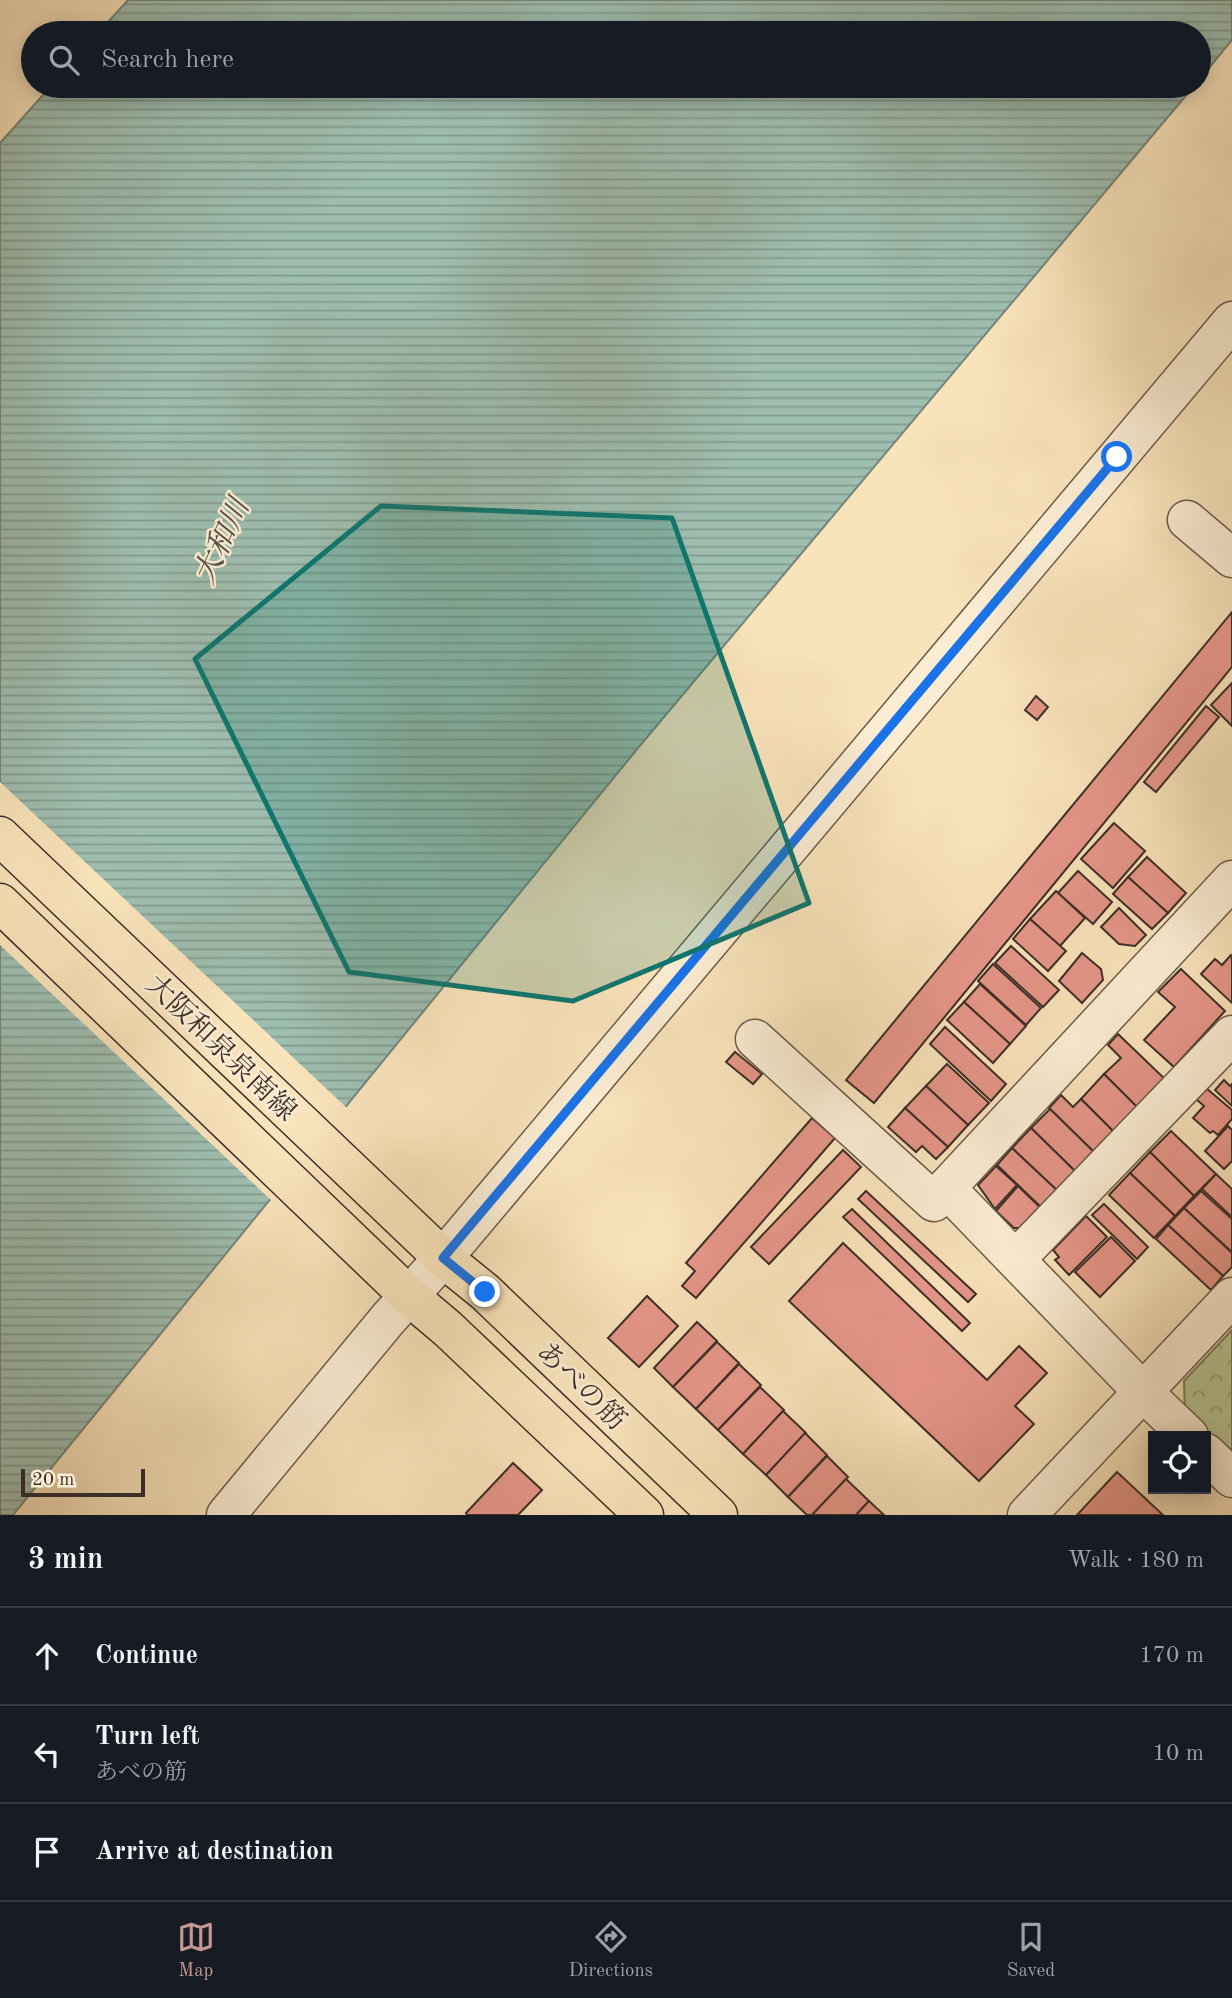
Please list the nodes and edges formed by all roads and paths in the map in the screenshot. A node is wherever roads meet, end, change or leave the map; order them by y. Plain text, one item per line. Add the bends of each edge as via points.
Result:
1 (1232, 321) edge
2 (1187, 520) dead end
3 (1232, 558) edge
4 (0, 835) edge
5 (1232, 880) edge
6 (0, 903) edge
7 (1232, 1035) edge
8 (755, 1039) dead end
9 (946, 1188) junction
10 (443, 1258) junction
11 (1016, 1259) junction
12 (408, 1296) junction
13 (1232, 1297) edge
14 (1143, 1392) junction
15 (1184, 1431) edge
16 (1211, 1458) edge
17 (1232, 1478) edge
18 (226, 1515) edge
19 (644, 1515) edge
20 (718, 1515) edge
21 (1027, 1515) edge

1 - 10 street
2 - 3 street
4 - 10 main road, 大阪和泉泉南線
5 - 9 street
6 - 12 main road, 大阪和泉泉南線
7 - 11 street
8 - 9 street via 934,1202
9 - 11 street
10 - 12 street
10 - 20 main road, あべの筋 via 485,1292
11 - 14 street
12 - 18 street
12 - 19 main road, あべの筋
13 - 14 street
14 - 15 street
14 - 21 street
16 - 17 street

